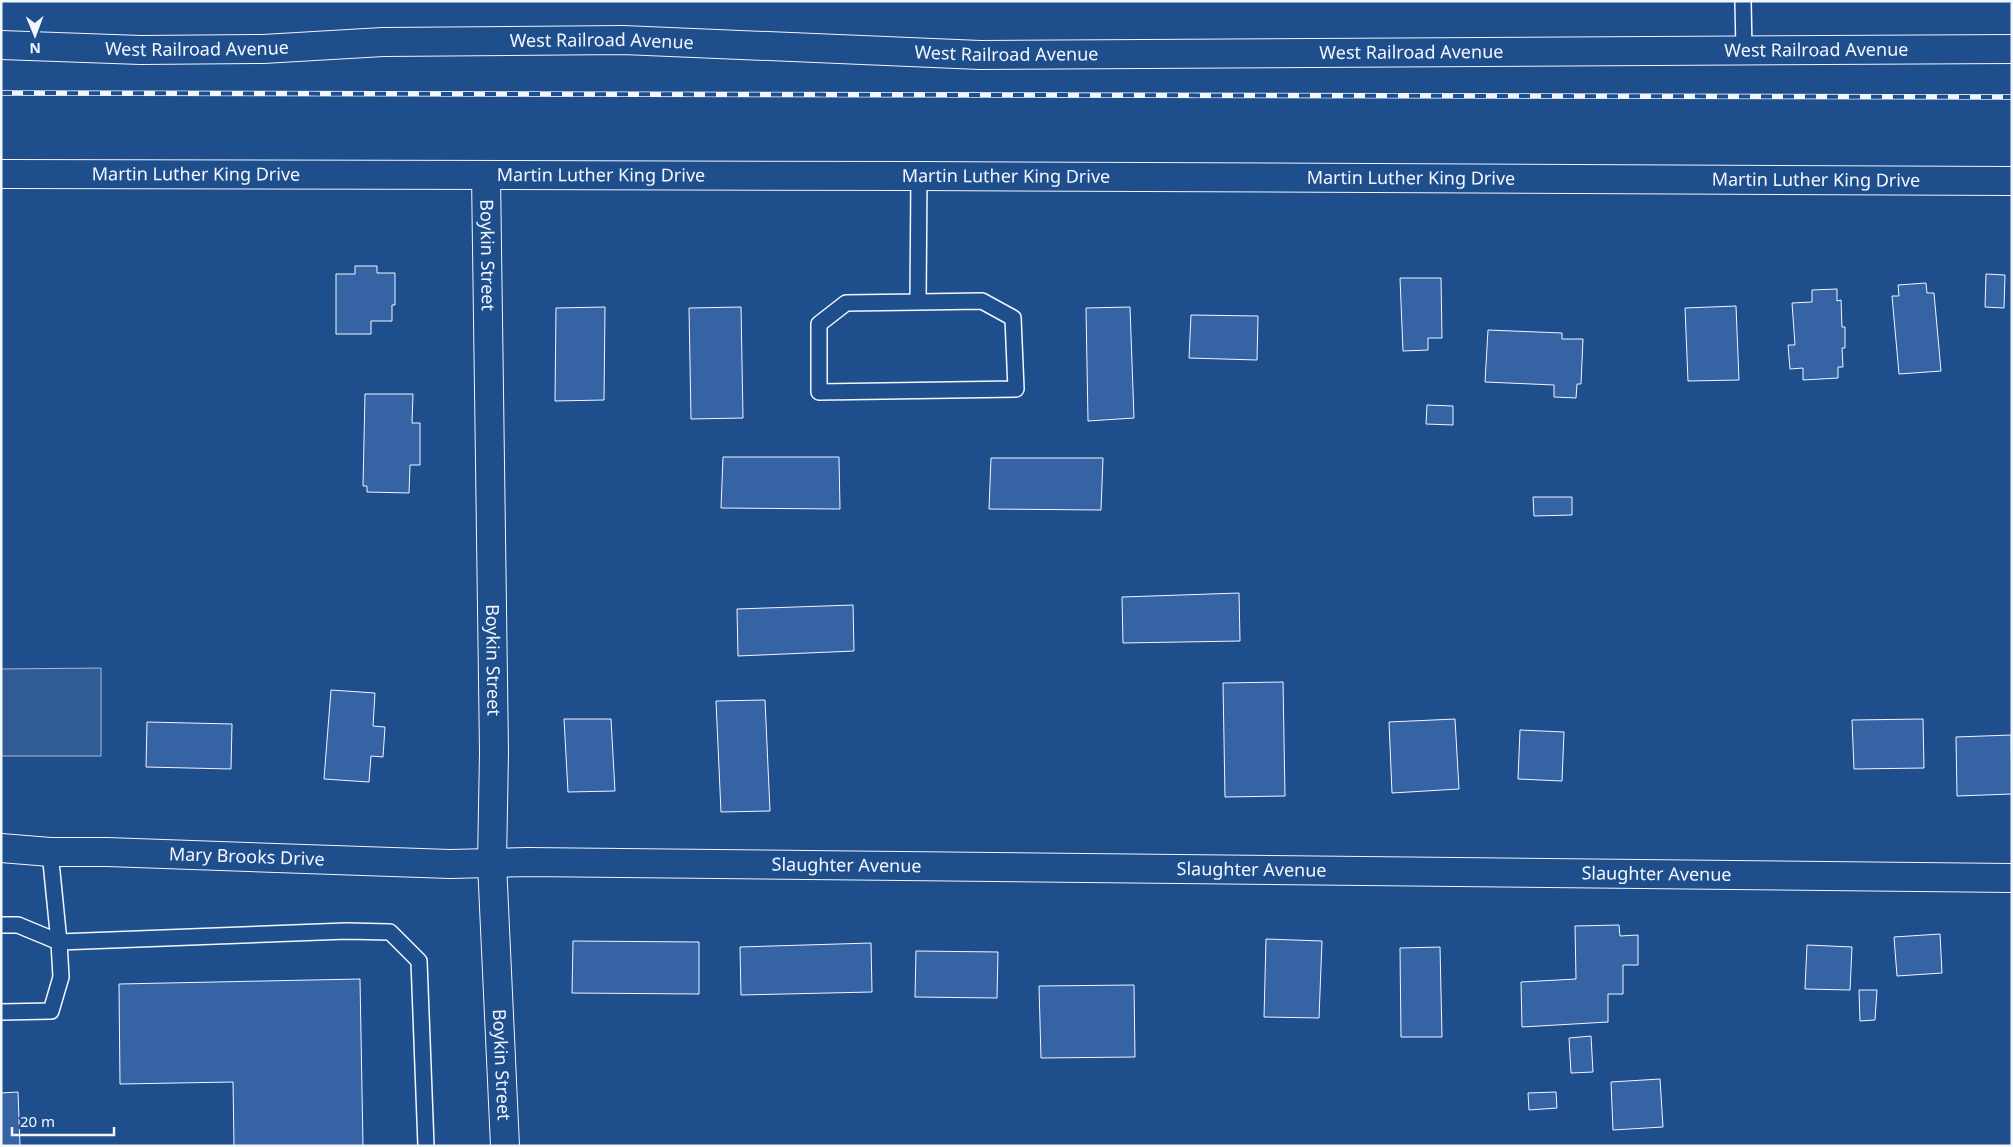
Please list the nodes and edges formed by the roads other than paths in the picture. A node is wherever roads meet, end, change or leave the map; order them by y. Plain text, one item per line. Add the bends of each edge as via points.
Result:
1 (1743, 1) edge
2 (1, 45) edge
3 (2012, 49) edge
4 (1744, 51) junction
5 (1, 174) edge
6 (486, 175) junction
7 (919, 176) junction
8 (2012, 181) edge
9 (918, 302) junction
10 (1, 848) edge
11 (50, 852) junction
12 (492, 864) junction
13 (2012, 878) edge
14 (1, 926) edge
15 (59, 942) junction
16 (1, 1012) edge
17 (426, 1146) edge
18 (505, 1146) edge

1 - 4 lane
2 - 4 street, West Railroad Avenue via 142,50 263,49 383,42 623,40 980,54
3 - 4 street, West Railroad Avenue
5 - 6 street, Martin Luther King Drive
6 - 7 street, Martin Luther King Drive
6 - 12 street, Boykin Street via 494,752
7 - 8 street, Martin Luther King Drive
7 - 9 lane
9 - 9 lane via 982,301 1013,318 1016,389 819,392 819,324 846,303
10 - 11 street, Mary Brooks Drive
11 - 12 street, Mary Brooks Drive
11 - 15 lane
12 - 13 street, Slaughter Avenue
12 - 18 street, Boykin Street
14 - 15 lane via 18,925
15 - 16 lane via 61,977 51,1011
15 - 17 lane via 390,932 420,961

